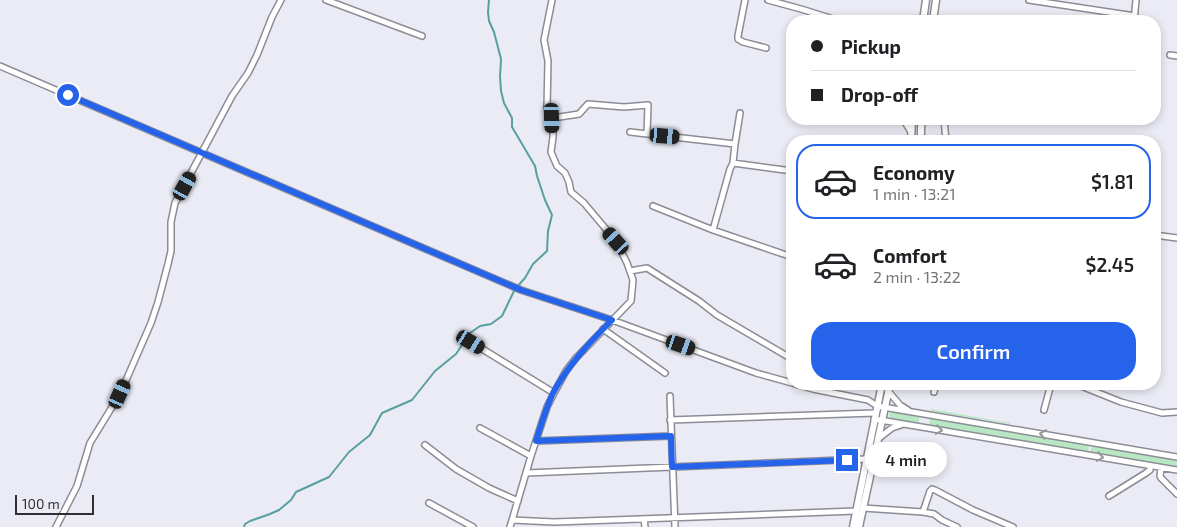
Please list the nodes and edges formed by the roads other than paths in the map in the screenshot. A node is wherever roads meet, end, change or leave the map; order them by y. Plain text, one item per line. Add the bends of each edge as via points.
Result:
1 (281, 0) edge
2 (326, 0) edge
3 (552, 0) edge
4 (745, 0) edge
5 (768, 0) edge
6 (924, 0) edge
7 (936, 0) edge
8 (1029, 0) edge
9 (1136, 0) edge
10 (818, 15) edge
11 (923, 15) edge
12 (934, 15) edge
13 (1112, 15) edge
14 (1134, 15) edge
15 (422, 36) dead end
16 (766, 48) dead end
17 (1170, 55) dead end
18 (1177, 56) edge
19 (0, 66) edge
20 (740, 114) dead end
21 (552, 118) junction
22 (907, 125) edge
23 (912, 125) edge
24 (630, 132) dead end
25 (911, 132) joint
26 (646, 134) junction
27 (735, 144) junction
28 (203, 153) junction
29 (733, 163) junction
30 (786, 170) edge
31 (653, 206) dead end
32 (713, 230) junction
33 (1161, 236) edge
34 (1177, 238) edge
35 (786, 255) edge
36 (630, 271) junction
37 (612, 320) junction
38 (603, 329) junction
39 (471, 342) dead end
40 (786, 355) edge
41 (665, 373) dead end
42 (786, 381) edge
43 (818, 390) edge
44 (880, 390) edge
45 (888, 390) edge
46 (891, 390) edge
47 (1049, 390) edge
48 (1091, 390) edge
49 (554, 393) junction
50 (670, 396) dead end
51 (885, 407) junction
52 (1044, 410) dead end
53 (875, 412) junction
54 (1177, 412) edge
55 (915, 413) junction
56 (924, 414) junction
57 (670, 420) junction
58 (882, 420) junction
59 (910, 425) junction
60 (922, 427) junction
61 (480, 428) dead end
62 (671, 436) junction
63 (878, 438) junction
64 (536, 441) junction
65 (424, 445) dead end
66 (531, 456) junction
67 (1177, 457) edge
68 (866, 459) junction
69 (1150, 466) junction
70 (672, 467) junction
71 (1161, 468) junction
72 (1177, 470) edge
73 (526, 474) junction
74 (1177, 494) edge
75 (1108, 496) dead end
76 (518, 501) junction
77 (429, 503) dead end
78 (863, 508) junction
79 (856, 511) junction
80 (923, 512) junction
81 (644, 518) junction
82 (674, 518) junction
83 (512, 520) junction
84 (56, 527) edge
85 (473, 527) edge
86 (510, 527) edge
87 (645, 527) edge
88 (675, 527) edge
89 (853, 527) edge
90 (859, 527) edge
91 (957, 527) edge
92 (1013, 527) edge

1 - 28 street via 248,73 232,96
2 - 15 street
3 - 21 street via 544,40 548,61 547,108
4 - 16 street via 738,39
5 - 10 street
6 - 11 street
7 - 12 street
8 - 13 street
9 - 14 street
17 - 18 street
19 - 28 street
20 - 27 street
21 - 26 street via 579,114 588,104 648,106
21 - 36 street via 551,152 557,166 565,173 571,192 616,241
22 - 25 street
23 - 25 street
24 - 26 street
26 - 27 street
27 - 29 street
28 - 37 street via 508,285
28 - 84 street via 175,203 171,251 151,323 120,394 90,443 77,486
29 - 30 street
29 - 32 street
31 - 32 street
32 - 35 street
33 - 34 street
36 - 37 street via 633,280 631,300
36 - 40 street via 647,268
37 - 38 street
37 - 42 street
38 - 41 street
38 - 49 street via 566,371
39 - 49 street
43 - 53 street via 868,400
44 - 53 street
45 - 51 street
46 - 55 street via 900,405
47 - 52 street
48 - 54 street via 1162,413
49 - 64 street
50 - 57 street
51 - 53 street
51 - 55 street
51 - 58 street
53 - 57 street
53 - 58 street
53 - 68 street
55 - 56 street
56 - 60 street
67 -> 56 street
57 - 62 street
58 - 59 street
58 - 63 street
59 - 60 street
59 - 63 street via 896,426
60 -> 69 street
61 - 66 street
62 - 64 street
62 - 70 street
63 - 78 street
64 - 66 street
65 - 76 street via 456,469
66 - 73 street
68 - 70 street
68 - 79 street
69 - 71 street
69 - 75 street via 1146,473
70 - 73 street
70 - 82 street
71 - 72 street
71 - 74 street via 1161,478
73 - 76 street
76 - 83 street
77 - 85 street
78 - 80 street
78 - 90 street
79 - 82 street
79 - 89 street
80 - 91 street via 934,514
80 - 92 street via 932,489
81 - 82 street
81 - 83 street via 554,522
81 - 87 street
82 - 88 street
83 - 86 street

